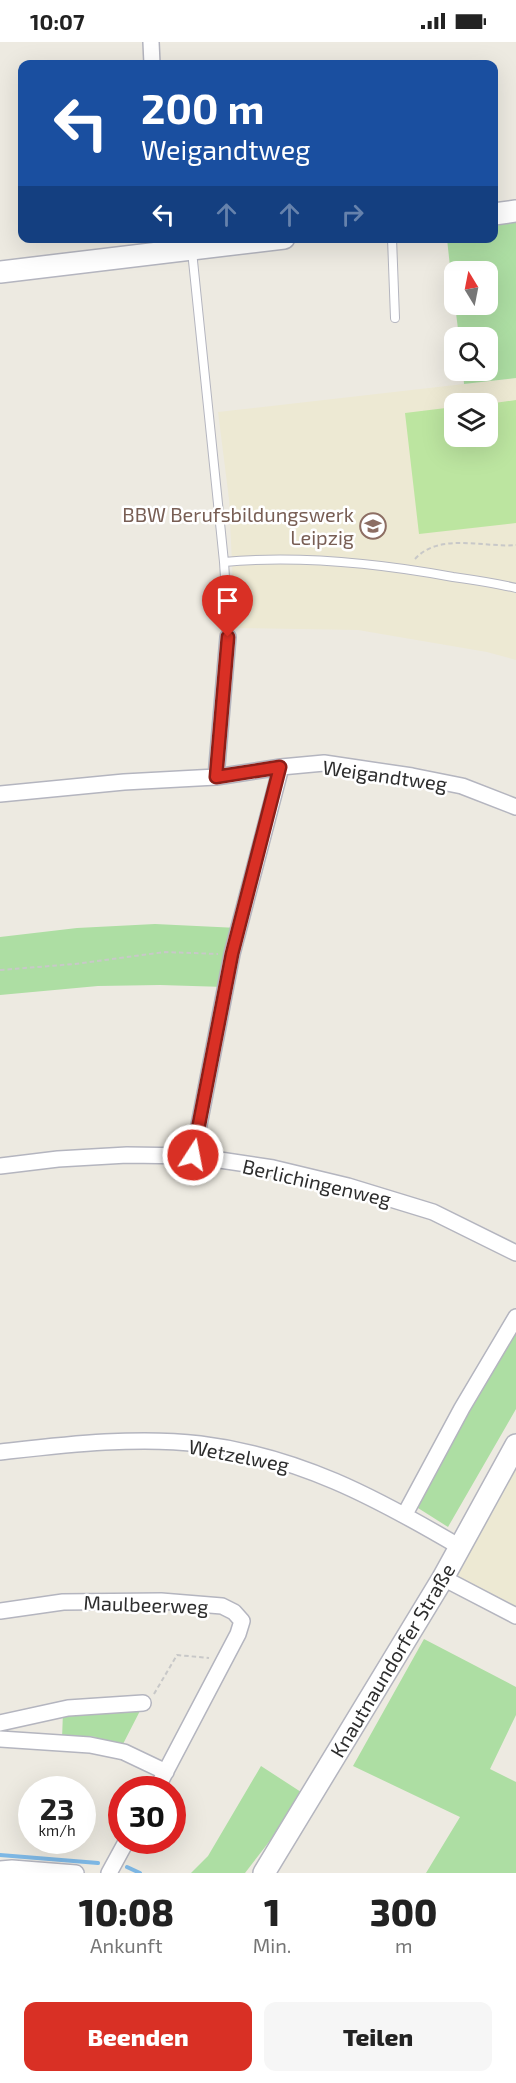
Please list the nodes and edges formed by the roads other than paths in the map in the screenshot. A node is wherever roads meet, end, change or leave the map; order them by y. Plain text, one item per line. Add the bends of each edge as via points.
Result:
1 (152, 42) edge
2 (152, 60) edge
3 (516, 211) edge
4 (498, 213) edge
5 (242, 243) edge
6 (392, 243) edge
7 (162, 246) edge
8 (191, 249) junction
9 (0, 272) edge
10 (395, 318) dead end
11 (224, 562) junction
12 (516, 588) edge
13 (228, 631) joint
14 (280, 767) junction
15 (216, 777) junction
16 (0, 794) edge
17 (516, 807) edge
18 (193, 1155) junction
19 (0, 1166) edge
20 (516, 1253) edge
21 (516, 1317) edge
22 (516, 1445) edge
23 (0, 1452) edge
24 (405, 1514) junction
25 (460, 1547) junction
26 (443, 1578) junction
27 (0, 1611) edge
28 (516, 1616) edge
29 (143, 1703) road end
30 (0, 1723) edge
31 (0, 1739) edge
32 (166, 1772) junction
33 (164, 1776) edge
34 (119, 1854) edge
35 (0, 1869) edge
36 (76, 1873) edge
37 (109, 1873) edge
38 (264, 1873) edge

1 - 2 street
3 - 4 main road
5 - 8 main road
6 - 10 lane
7 - 8 main road
7 - 9 main road
8 - 11 lane
11 - 12 lane via 337,560
11 - 13 lane
13 - 15 street
14 - 15 street, Weigandtweg
14 - 17 street, Weigandtweg via 324,763 412,776 462,786
14 - 18 street via 232,954
15 - 16 street, Weigandtweg
18 - 19 street, Berlichingenweg via 128,1155
18 - 20 street, Berlichingenweg via 348,1186 433,1212
21 - 24 street
22 - 25 main road, Knautnaundorfer Straße
23 - 24 street, Wetzelweg via 123,1441 198,1443 311,1471
24 - 25 street, Wetzelweg
25 - 26 main road, Knautnaundorfer Straße
26 - 28 street
26 - 38 main road, Knautnaundorfer Straße
27 - 32 street, Maulbeerweg via 63,1602 116,1600 222,1606 234,1612 242,1620 238,1635
29 - 30 street via 68,1708
31 - 32 street via 90,1745 123,1752
32 - 33 street, Maulbeerweg
34 - 37 street
35 - 36 street

